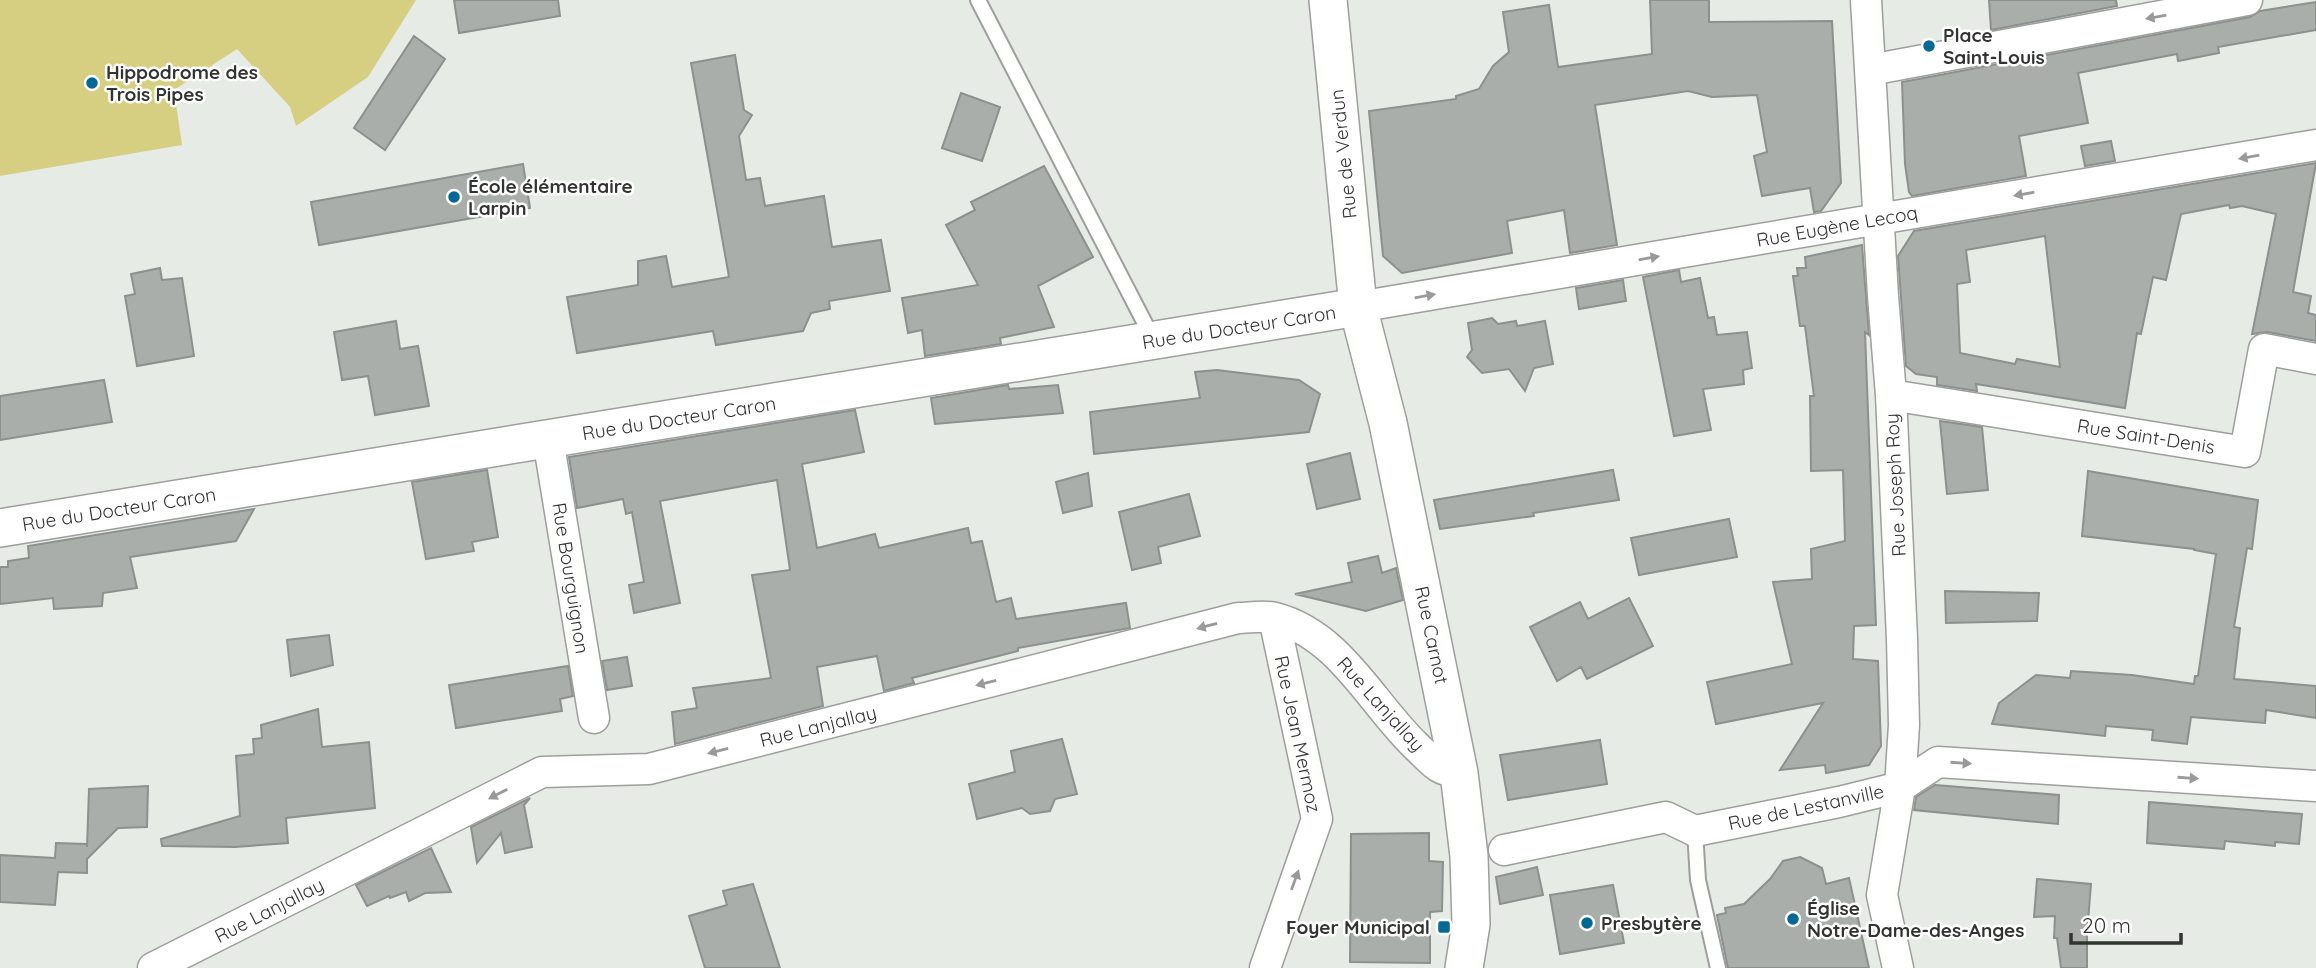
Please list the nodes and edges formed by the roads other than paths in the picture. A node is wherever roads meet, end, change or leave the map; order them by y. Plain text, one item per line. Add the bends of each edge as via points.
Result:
1 (978, 0) edge
2 (1328, 0) edge
3 (1866, 0) edge
4 (2247, 0) edge
5 (1870, 70) junction
6 (2316, 145) edge
7 (1878, 219) junction
8 (1358, 307) junction
9 (1153, 340) junction
10 (2316, 359) edge
11 (1891, 395) junction
12 (548, 439) junction
13 (0, 528) edge
14 (1274, 618) junction
15 (594, 718) dead end
16 (1460, 773) junction
17 (2316, 786) edge
18 (1900, 787) junction
19 (1695, 831) junction
20 (1504, 850) dead end
21 (153, 968) edge
22 (1265, 968) edge
23 (1464, 968) edge
24 (1718, 968) edge
25 (1898, 968) edge

1 - 9 lane
2 - 8 street, Rue de Verdun
3 - 5 street, Rue Joseph Roy
4 -> 5 street
5 - 7 street, Rue Joseph Roy
6 -> 7 street, Rue Eugène Lecoq
8 -> 7 street, Rue Eugène Lecoq
7 - 11 street, Rue Joseph Roy
8 - 9 street, Rue du Docteur Caron
8 - 16 street, Rue Carnot via 1388,423
9 - 12 street, Rue du Docteur Caron
10 - 11 street, Rue Saint-Denis via 2264,349 2245,452
11 - 18 street, Rue Joseph Roy via 1904,725
12 - 13 street, Rue du Docteur Caron
12 - 15 street, Rue Bourguignon
14 - 16 street, Rue Lanjallay via 1301,629 1335,654 1404,734 1443,771
14 -> 21 street, Rue Lanjallay via 1238,618 649,769 542,772
22 -> 14 street, Rue Jean Mermoz via 1317,819
16 - 23 street, Rue Carnot via 1471,924
18 -> 17 street, Rue de Lestanville via 1938,762
18 - 19 street, Rue de Lestanville
18 - 25 street, Rue Joseph Roy via 1882,895
19 - 20 street via 1667,817
19 - 24 lane via 1698,880

